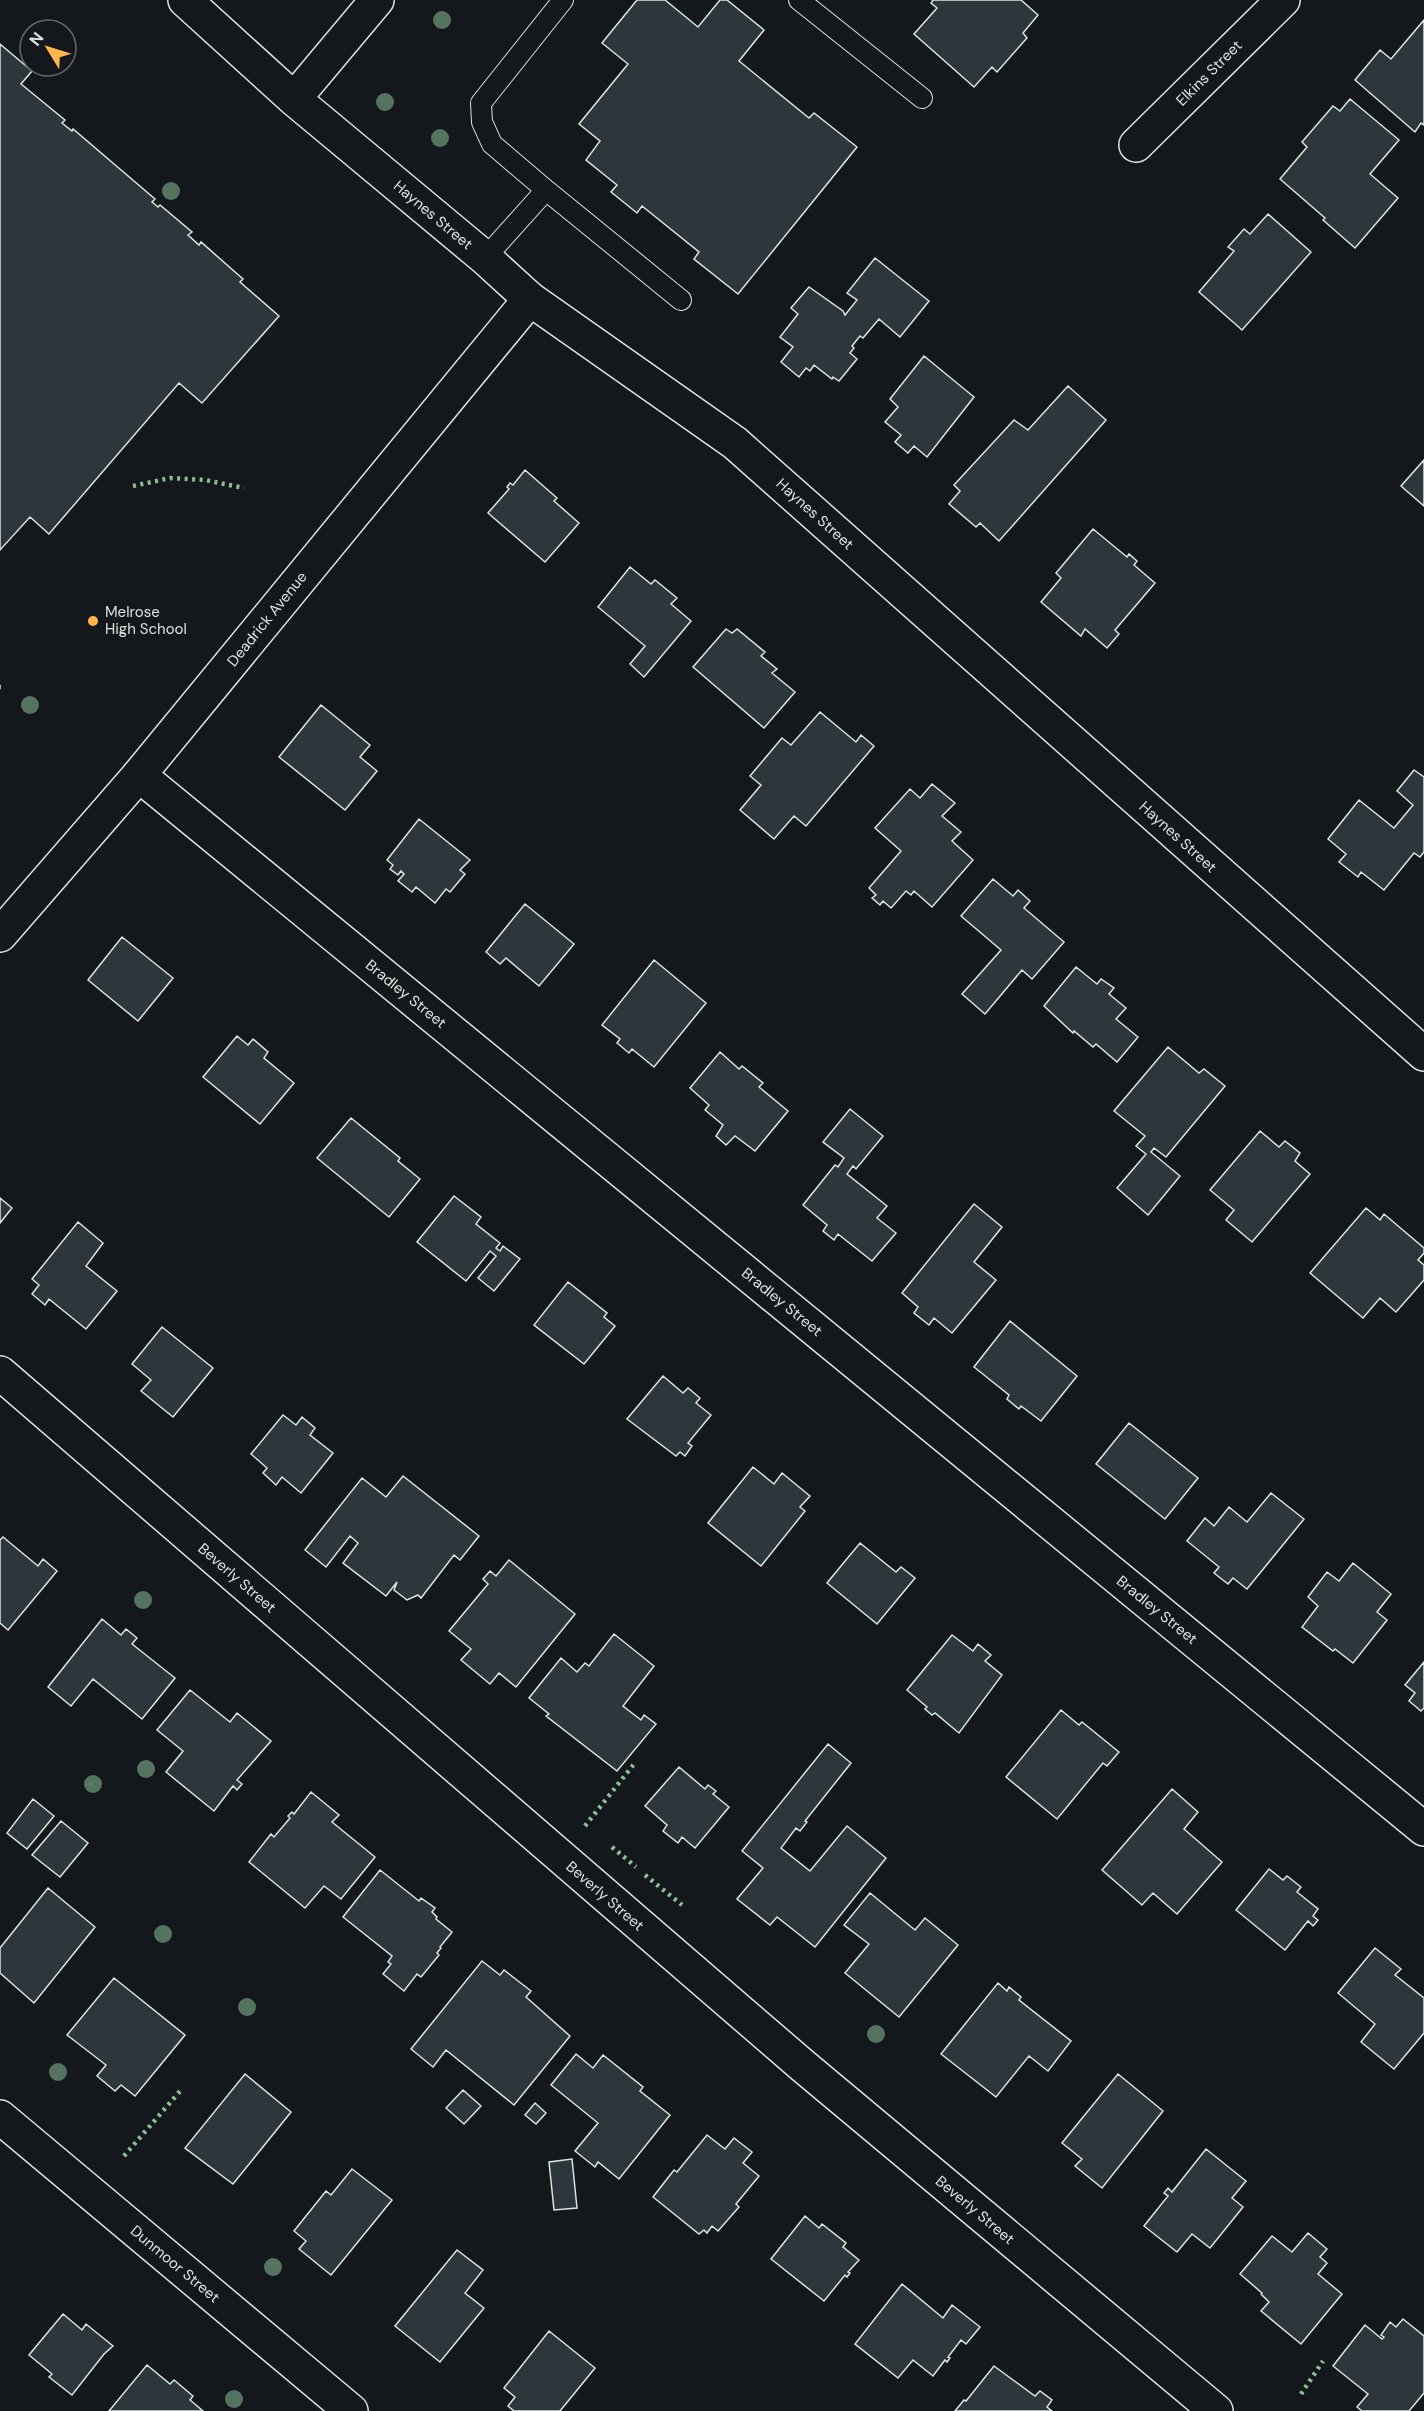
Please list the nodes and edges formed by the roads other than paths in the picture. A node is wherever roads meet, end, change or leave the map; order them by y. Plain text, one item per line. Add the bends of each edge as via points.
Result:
1 (185, 0) edge
2 (377, 0) edge
3 (563, 0) edge
4 (800, 0) edge
5 (1282, 0) edge
6 (922, 98) dead end
7 (294, 99) junction
8 (1136, 146) dead end
9 (546, 190) junction
10 (485, 258) junction
11 (530, 299) junction
12 (681, 300) dead end
13 (139, 775) junction
14 (0, 935) edge
15 (1422, 1048) edge
16 (0, 1373) edge
17 (1424, 1829) edge
18 (0, 2117) edge
19 (351, 2411) edge
20 (1216, 2411) edge

1 - 7 street, Haynes Street
2 - 7 street
3 - 9 lane via 481,103 482,122 492,144
4 - 6 lane
5 - 8 street, Elkins Street
7 - 10 street, Haynes Street
9 - 10 lane
9 - 12 lane
10 - 11 street, Haynes Street
11 - 13 street, Deadrick Avenue
11 - 15 street, Haynes Street via 735,443
13 - 14 street, Deadrick Avenue
13 - 17 street, Bradley Street
16 - 20 street, Beverly Street via 802,2065
18 - 19 street, Dunmoor Street

